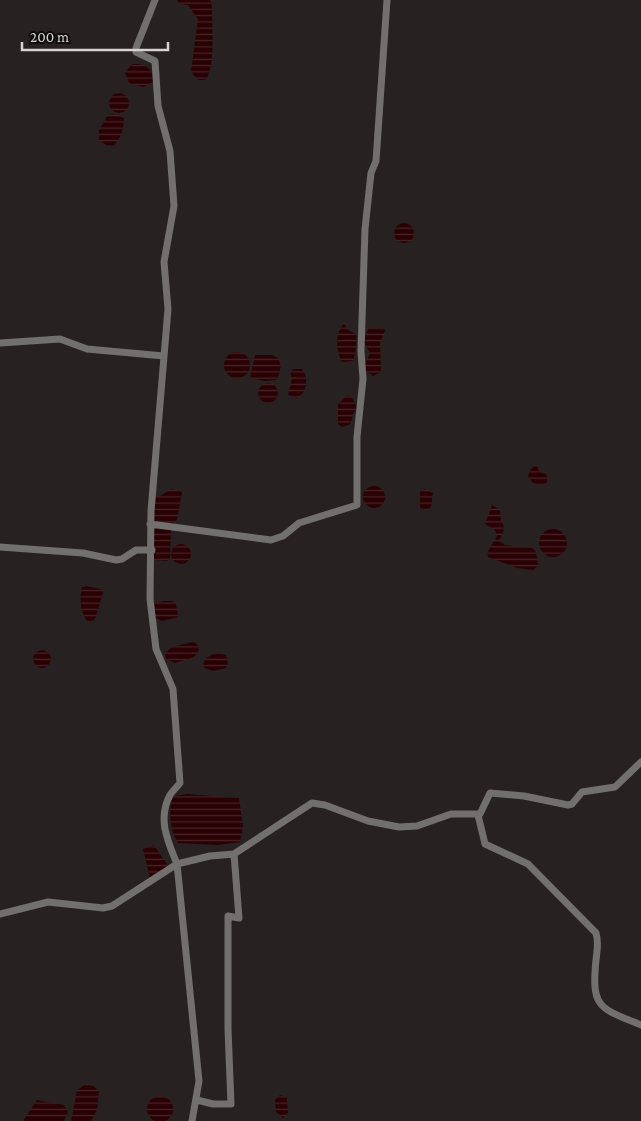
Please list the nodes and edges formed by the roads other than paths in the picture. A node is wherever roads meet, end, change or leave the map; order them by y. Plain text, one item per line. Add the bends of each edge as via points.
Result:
1 (155, 0) edge
2 (387, 0) edge
3 (0, 342) edge
4 (164, 356) junction
5 (150, 524) junction
6 (0, 547) edge
7 (152, 550) junction
8 (641, 762) edge
9 (478, 815) junction
10 (234, 854) junction
11 (178, 864) junction
12 (0, 914) edge
13 (641, 1026) edge
14 (197, 1100) junction
15 (192, 1121) edge

1 - 4 street via 136,52 154,61 158,106 172,160 174,206 164,262 168,309
2 - 5 street via 376,160 371,173 365,229 357,505 299,523 283,536 271,540
3 - 4 street via 60,339 87,349
4 - 5 street
5 - 7 street
6 - 7 street via 83,553 116,560 136,550
7 - 11 street via 151,617 156,649 173,689 177,713 180,782 165,808 165,826 168,844
8 - 9 street via 615,787 582,792 572,804 490,793
9 - 10 street via 451,814 417,826 398,827 312,803
9 - 13 street via 485,844 528,864 596,933 596,997 608,1011
10 - 11 street
10 - 14 street via 239,918 228,916 231,1104
11 - 12 street via 112,906 103,908 48,902
11 - 14 street via 199,1081
14 - 15 street

